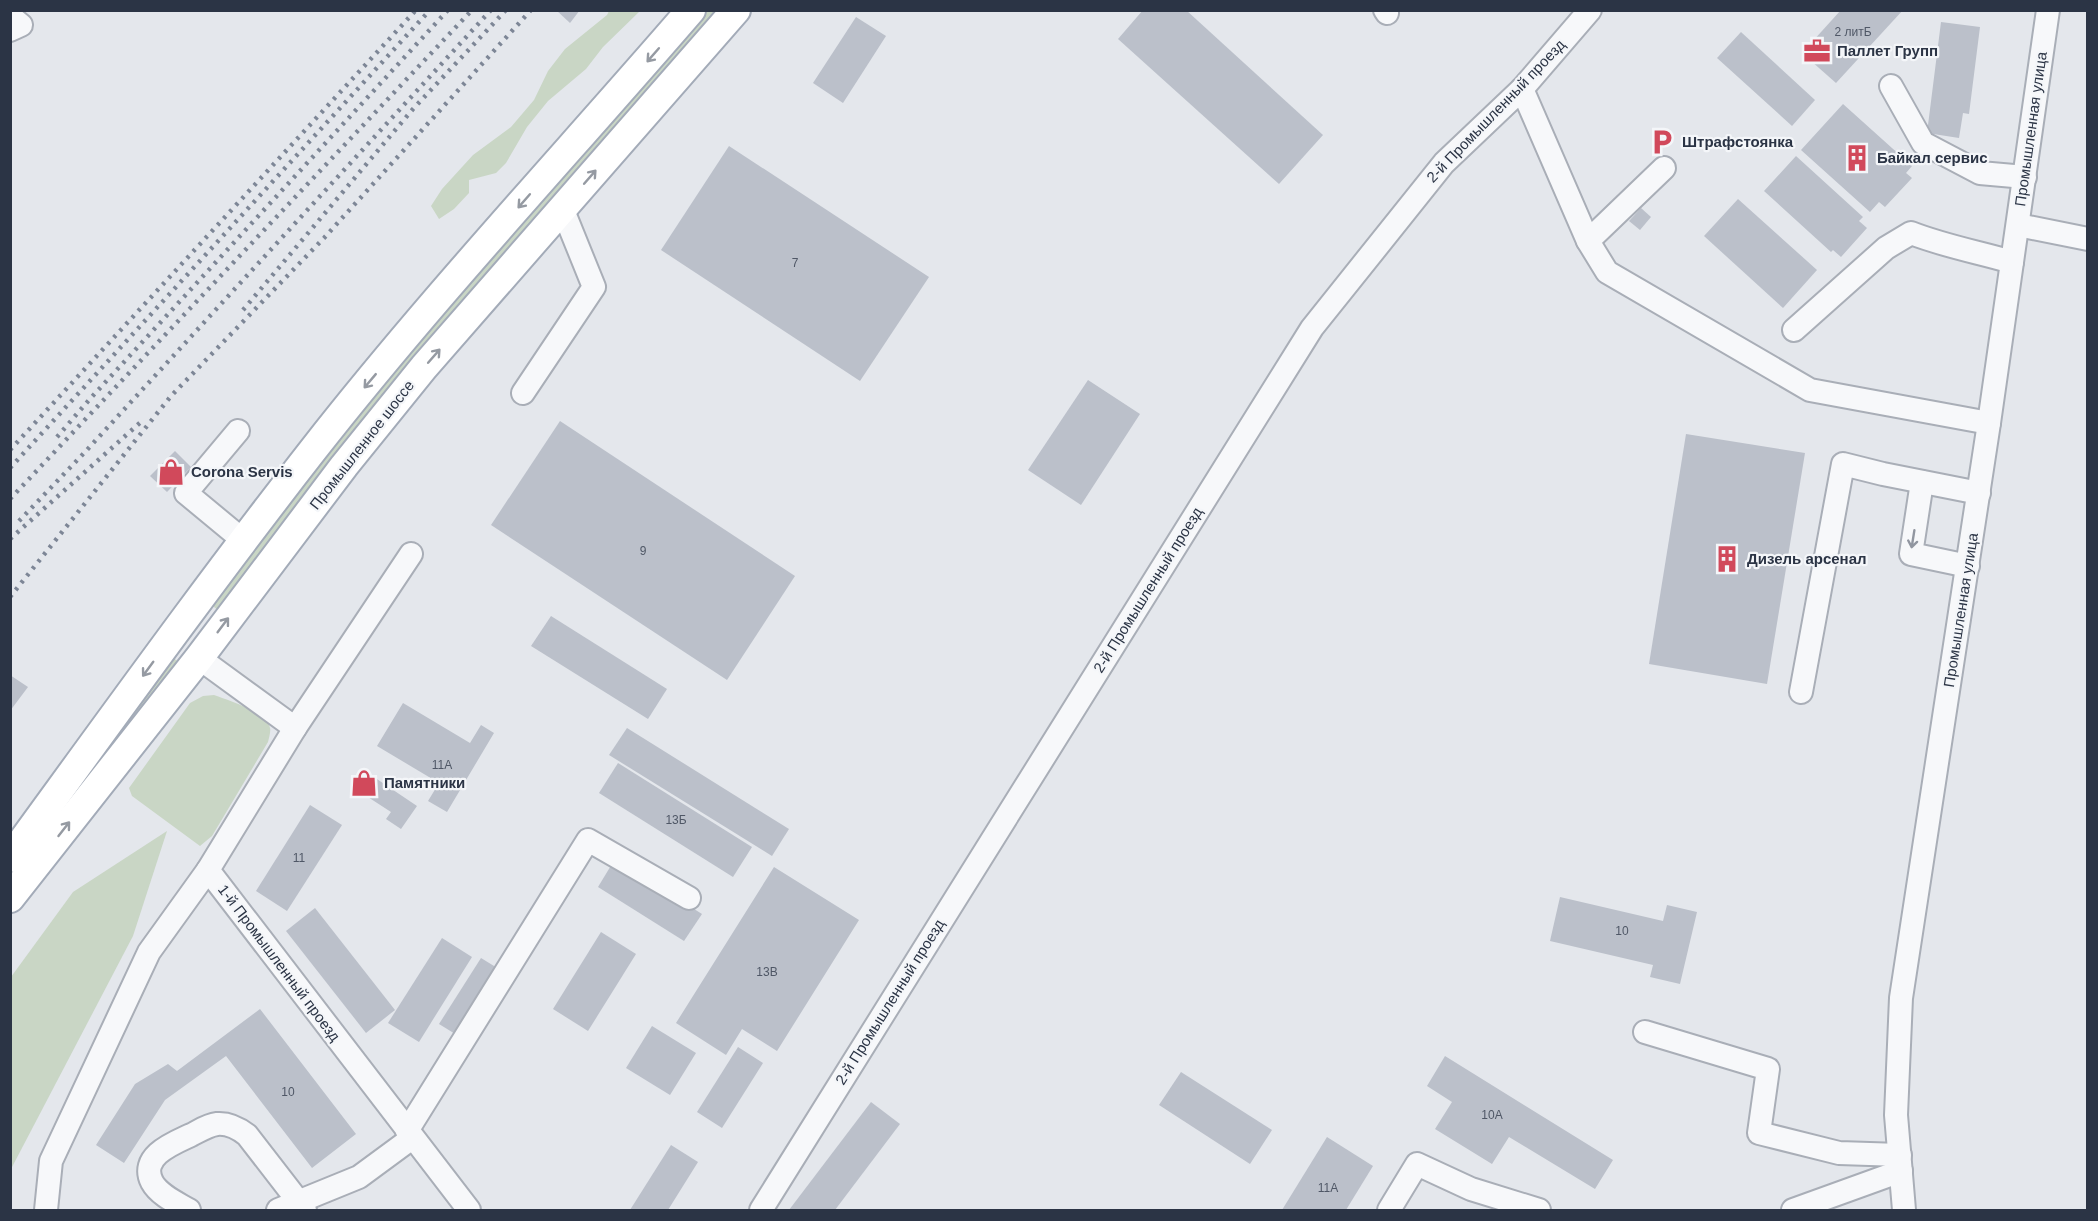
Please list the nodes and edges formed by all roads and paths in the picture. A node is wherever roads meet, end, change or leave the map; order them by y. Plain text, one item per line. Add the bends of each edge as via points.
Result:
1 (691, 10) edge
2 (736, 10) edge
3 (1590, 10) edge
4 (2048, 10) edge
5 (10, 16) edge
6 (10, 30) edge
7 (1891, 86) dead end
8 (1522, 89) junction
9 (1664, 168) dead end
10 (2025, 177) junction
11 (562, 208) junction
12 (2018, 225) junction
13 (2088, 239) edge
14 (1588, 241) junction
15 (2012, 262) junction
16 (1794, 330) dead end
17 (523, 393) dead end
18 (1989, 423) junction
19 (238, 431) dead end
20 (1923, 482) junction
21 (1979, 493) junction
22 (244, 541) junction
23 (411, 554) dead end
24 (1968, 566) junction
25 (172, 636) junction
26 (199, 658) junction
27 (1801, 692) dead end
28 (296, 728) junction
29 (10, 858) edge
30 (208, 870) junction
31 (10, 898) edge
32 (689, 898) dead end
33 (1645, 1032) dead end
34 (409, 1135) junction
35 (1900, 1163) junction
36 (294, 1208) edge
37 (46, 1210) edge
38 (189, 1210) edge
39 (469, 1210) edge
40 (761, 1210) edge
41 (1389, 1210) edge
42 (1539, 1210) edge
43 (1793, 1210) edge
44 (1904, 1210) edge

1 -> 22 main road via 427,312 314,448
11 -> 2 main road, Промышленное шоссе
3 - 8 street, 2-й Промышленный проезд
4 - 10 street, Промышленная улица
5 - 6 street via 21,25
7 - 10 street via 1923,143 1980,173
8 - 14 street
8 - 40 street, 2-й Промышленный проезд via 1444,163 1312,328
9 - 14 street
10 - 12 street, Промышленная улица
11 - 17 street via 594,286
26 -> 11 main road, Промышленное шоссе via 409,385
12 - 13 street
12 - 15 street, Промышленная улица
14 - 18 street via 1607,272 1810,390
15 - 16 street via 1911,233 1886,248
15 - 18 street, Промышленная улица
18 - 21 street, Промышленная улица
19 - 22 street via 186,493
20 - 21 street
20 -> 24 street via 1911,554
20 - 27 street via 1843,464
21 - 24 street, Промышленная улица
22 - 25 main road
23 - 28 street, 1-й Промышленный проезд
24 - 35 street, Промышленная улица via 1902,998 1896,1115
25 - 26 main road
25 -> 29 main road
26 - 28 street
31 -> 26 main road, Промышленное шоссе
28 - 30 street, 1-й Промышленный проезд
30 - 34 street, 1-й Промышленный проезд
30 - 37 street via 149,952 51,1161
32 - 34 street via 588,840
33 - 35 street via 1768,1069 1759,1133
34 - 36 street via 359,1177
34 - 39 street, 1-й Промышленный проезд
35 - 43 street
35 - 44 street, Промышленная улица
36 - 38 street via 247,1135 232,1126 214,1124 165,1147 157,1154 149,1174 157,1190
41 - 42 street via 1417,1164 1471,1189

